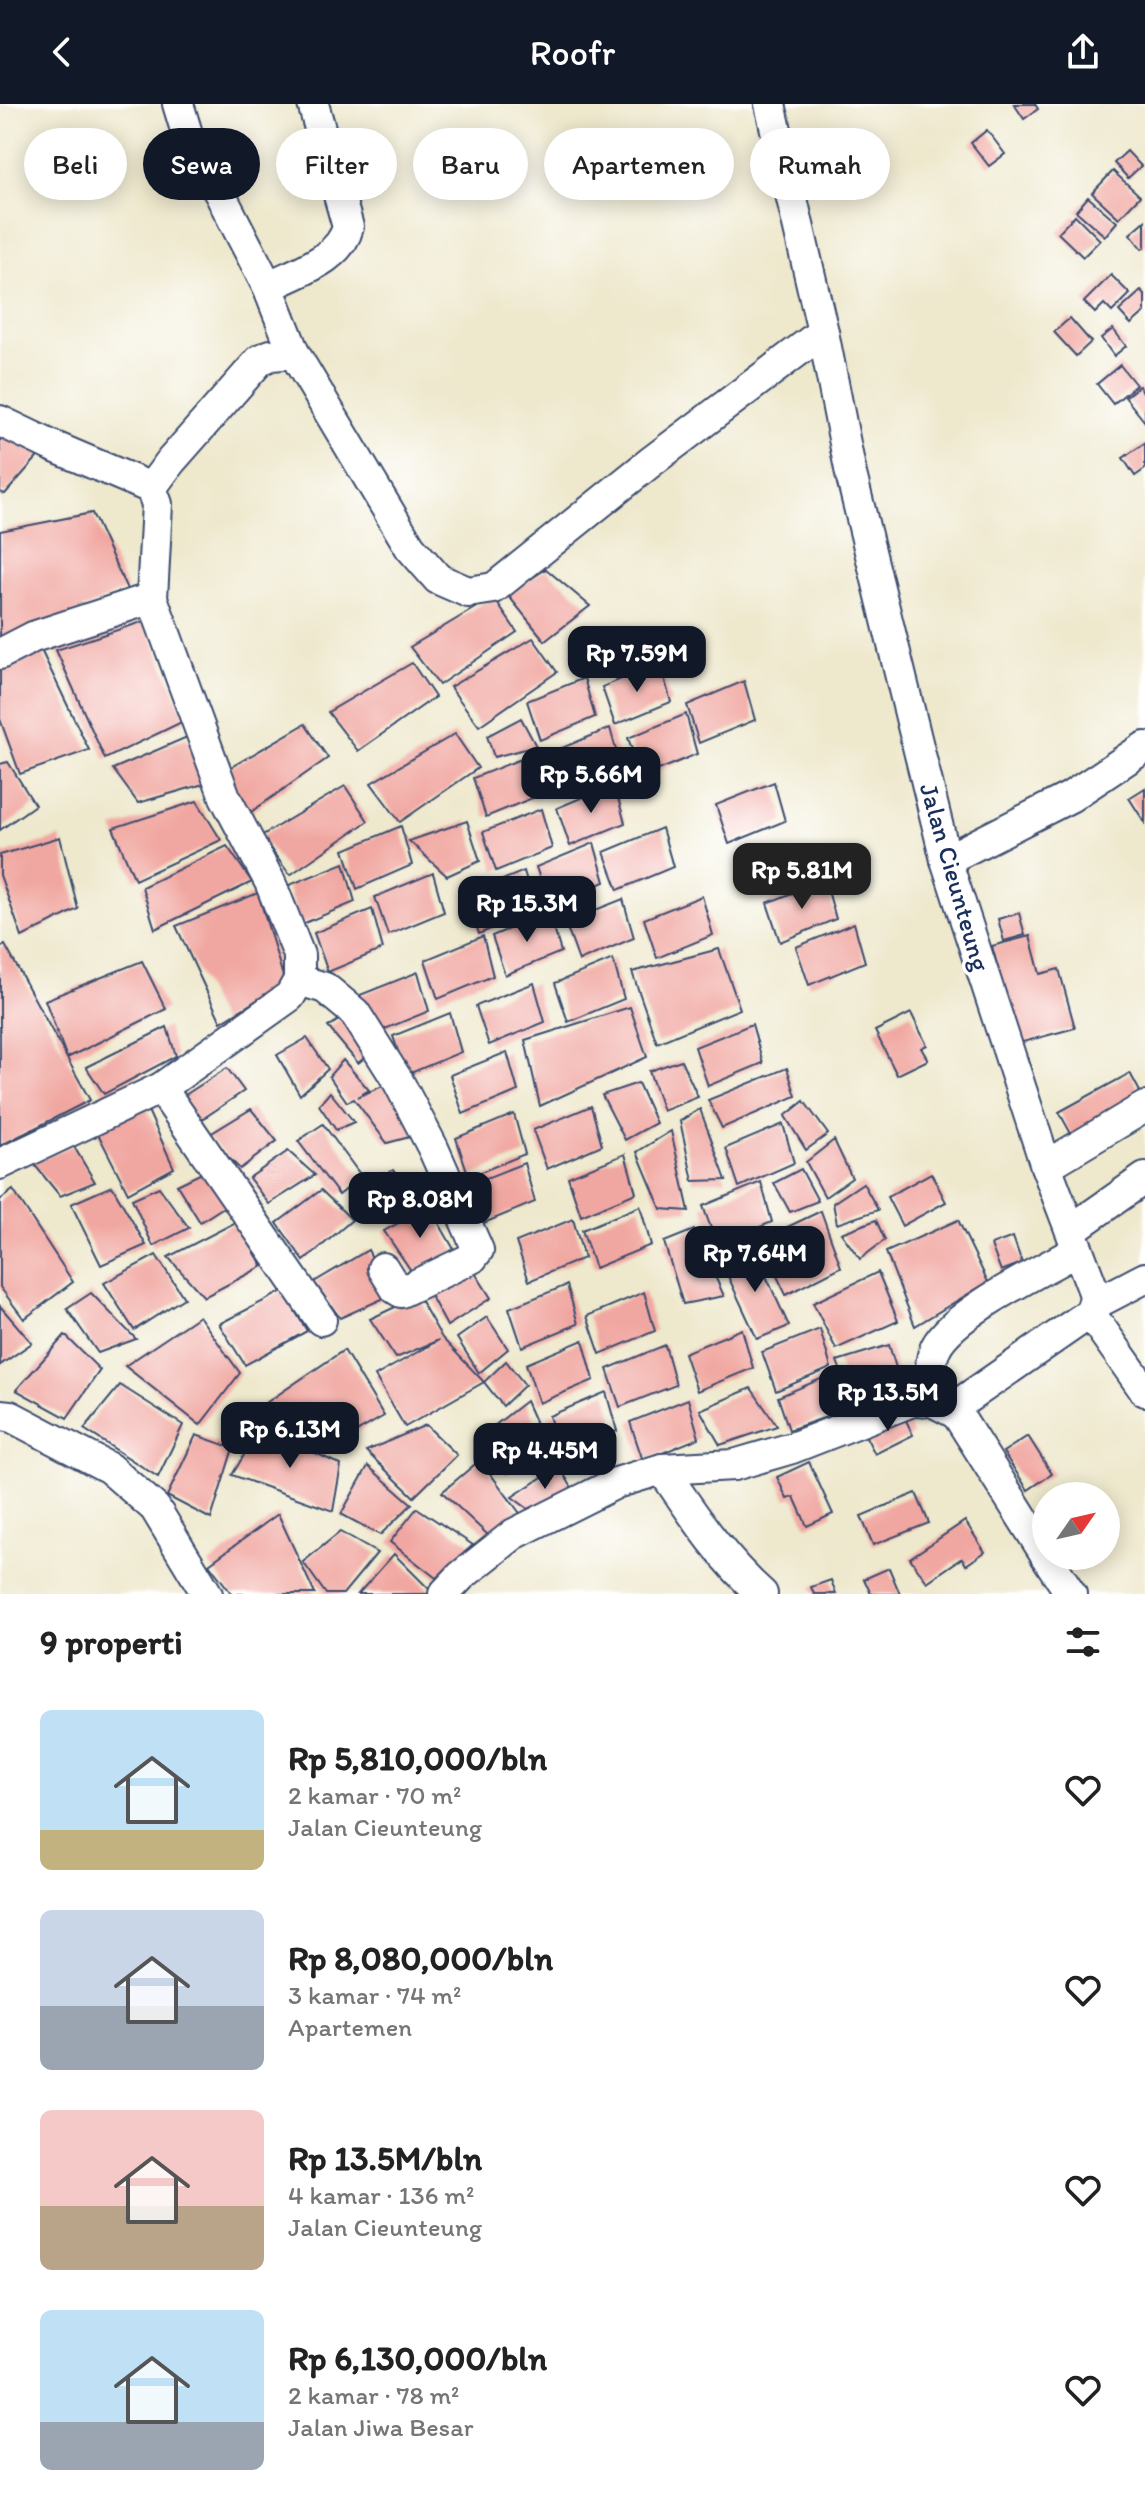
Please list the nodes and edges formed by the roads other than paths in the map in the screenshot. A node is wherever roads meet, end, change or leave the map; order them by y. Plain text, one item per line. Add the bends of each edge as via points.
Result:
1 (178, 104) edge
2 (313, 104) edge
3 (770, 104) edge
4 (268, 287) junction
5 (823, 332) junction
6 (294, 353) junction
7 (0, 421) edge
8 (151, 488) junction
9 (152, 598) junction
10 (0, 654) edge
11 (1145, 747) edge
12 (946, 860) junction
13 (299, 980) junction
14 (161, 1088) junction
15 (1145, 1107) edge
16 (0, 1164) edge
17 (1046, 1166) junction
18 (1145, 1178) edge
19 (1074, 1240) junction
20 (383, 1268) dead end
21 (1145, 1278) edge
22 (1092, 1309) junction
23 (321, 1320) dead end
24 (1145, 1391) edge
25 (944, 1408) junction
26 (0, 1415) edge
27 (662, 1469) junction
28 (1032, 1536) edge
29 (1055, 1570) edge
30 (207, 1594) edge
31 (444, 1594) edge
32 (762, 1594) edge
33 (1071, 1594) edge

1 - 4 street via 192,150
2 - 4 street via 348,227 335,252
3 - 5 street, Jalan Cieunteung
4 - 6 street
5 - 6 street via 494,588 468,592 438,579 410,547
5 - 12 street, Jalan Cieunteung via 851,474
6 - 8 street via 260,360
7 - 8 street
8 - 9 street via 157,504
9 - 10 street via 33,637
9 - 13 street via 225,797 288,924 299,955
11 - 12 street via 1070,797
12 - 17 street, Jalan Cieunteung
13 - 14 street via 290,996
13 - 20 street via 325,988 355,1013 433,1148 478,1250 472,1258 401,1292
14 - 16 street
14 - 23 street
15 - 17 street
17 - 19 street, Jalan Cieunteung
18 - 19 street
19 - 22 street, Jalan Cieunteung via 1094,1292
19 - 25 street via 949,1331 936,1347 930,1368
21 - 22 street
22 - 24 street
22 - 25 street via 963,1401
25 - 27 street via 915,1400 734,1465
25 - 28 street
26 - 30 street via 54,1438 121,1478 155,1508
27 - 31 street via 616,1483 514,1534
27 - 32 street via 702,1526
29 - 33 street

